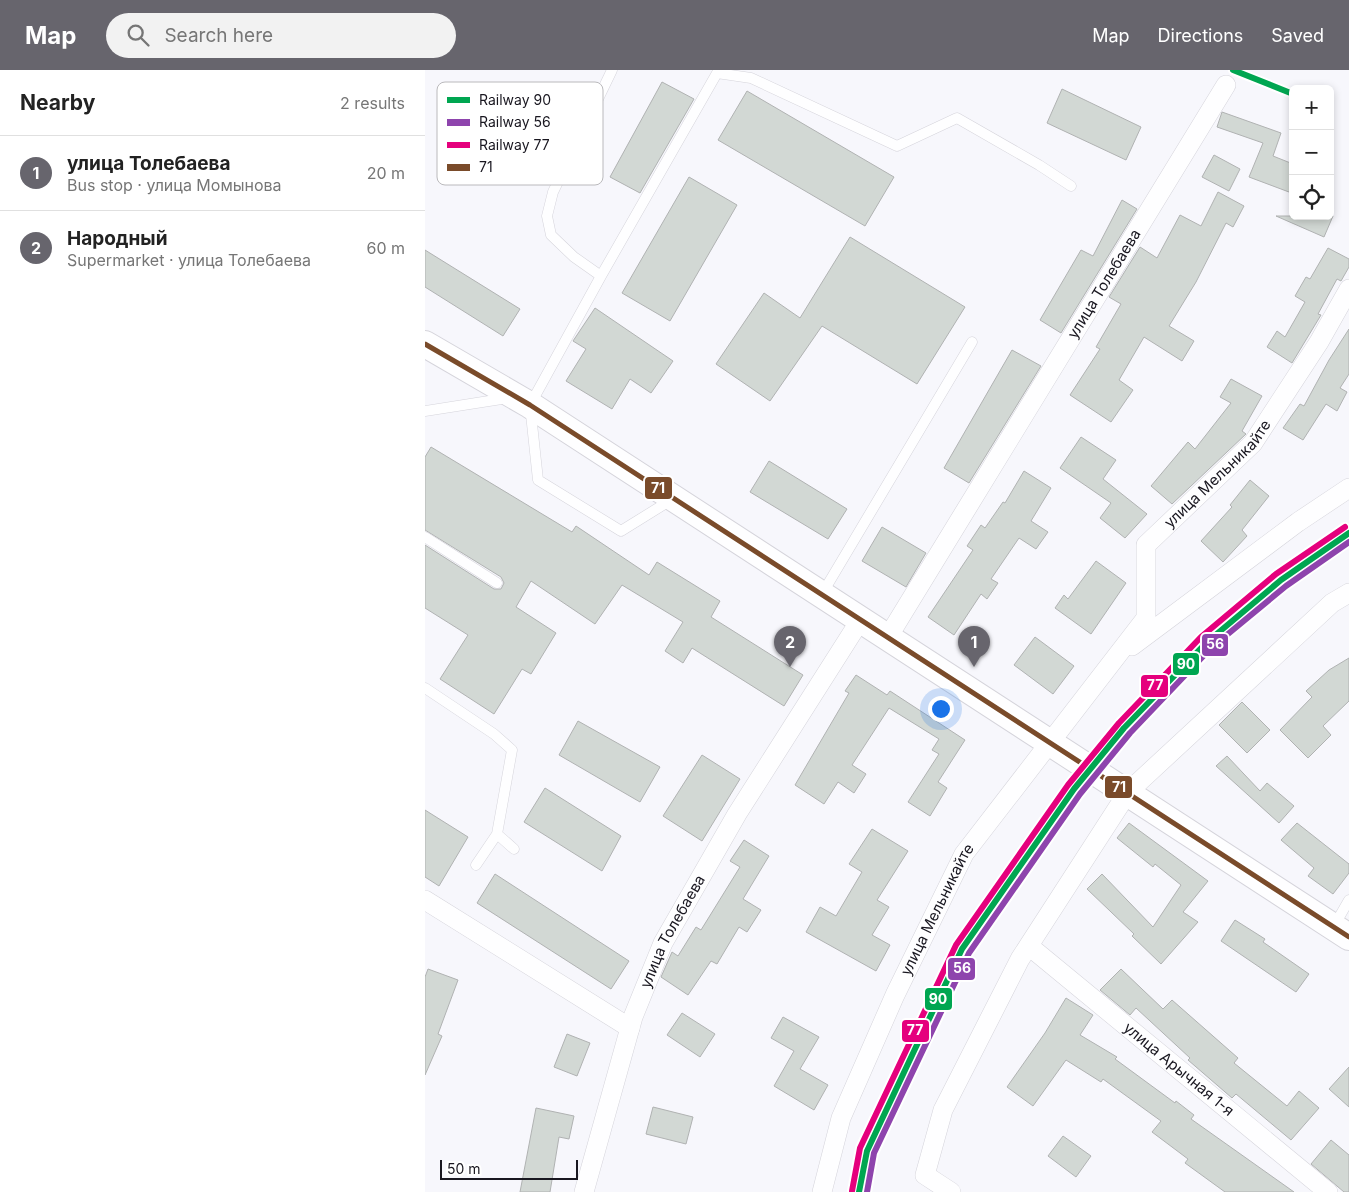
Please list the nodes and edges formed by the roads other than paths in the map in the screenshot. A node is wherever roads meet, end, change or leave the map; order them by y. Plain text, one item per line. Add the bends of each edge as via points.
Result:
1 (612, 70) edge
2 (1226, 85) dead end
3 (603, 89) edge
4 (556, 185) edge
5 (1071, 186) dead end
6 (601, 276) junction
7 (1349, 289) edge
8 (972, 342) dead end
9 (425, 344) edge
10 (522, 401) junction
11 (425, 412) edge
12 (1349, 488) edge
13 (673, 498) junction
14 (425, 537) edge
15 (497, 583) dead end
16 (1349, 593) edge
17 (822, 594) junction
18 (861, 619) junction
19 (888, 637) junction
20 (1113, 660) junction
21 (425, 688) edge
22 (1050, 741) junction
23 (1128, 792) junction
24 (497, 834) junction
25 (514, 849) dead end
26 (476, 865) dead end
27 (1349, 900) edge
28 (427, 907) edge
29 (1341, 932) edge
30 (1029, 946) junction
31 (630, 1028) junction
32 (584, 1192) edge
33 (822, 1192) edge
34 (951, 1192) edge
35 (1328, 1192) edge

1 - 3 lane
2 - 19 street, улица Толебаева
4 - 6 lane via 547,216 551,235
5 - 6 lane via 957,118 897,146 751,78 717,73
6 - 10 lane
7 - 20 street, улица Мельникайте via 1319,342 1253,443 1146,545 1146,618
8 - 17 lane
9 - 10 main road
10 - 11 lane
10 - 13 main road
10 - 13 lane via 538,480 621,531
12 - 20 street, улица Мельникайте via 1298,522
13 - 17 main road
14 - 15 lane
16 - 23 street via 1332,603
17 - 18 main road
18 - 19 main road
18 - 31 street, улица Толебаева via 737,814 663,943
19 - 22 main road
20 - 22 street, улица Мельникайте
21 - 24 lane via 494,734 512,750
22 - 23 main road
22 - 33 street, улица Мельникайте via 965,854 895,994 841,1118
23 - 29 main road
23 - 30 street
24 - 25 lane
24 - 26 lane
27 - 29 lane
28 - 31 street
30 - 34 street via 943,1110 925,1175
30 - 35 street, улица Арычная 1-я
31 - 32 street, улица Толебаева

